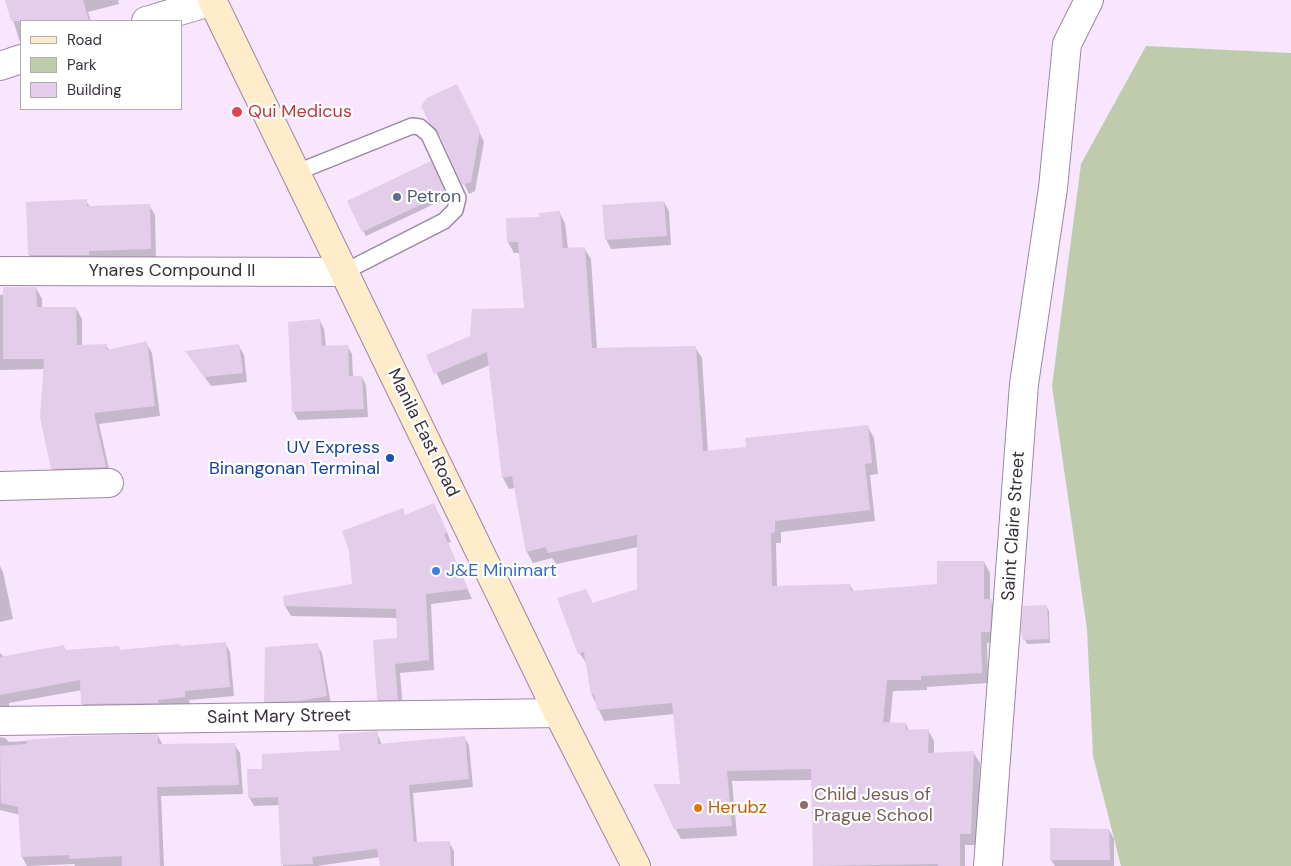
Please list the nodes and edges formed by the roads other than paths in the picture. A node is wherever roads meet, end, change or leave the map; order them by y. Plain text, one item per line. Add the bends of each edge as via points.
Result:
1 (212, 0) edge
2 (1089, 0) edge
3 (149, 20) edge
4 (20, 59) edge
5 (0, 66) edge
6 (296, 173) junction
7 (0, 271) edge
8 (344, 272) junction
9 (109, 483) dead end
10 (0, 486) edge
11 (558, 713) junction
12 (0, 721) edge
13 (636, 866) edge
14 (988, 866) edge

1 - 3 street
1 - 6 main road, Manila East Road
2 - 14 street, Saint Claire Street via 1067,44 1053,188 1024,384
4 - 5 street
6 - 8 main road, Manila East Road
6 - 8 lane via 412,126 420,127 429,135 458,198 455,210 444,221
7 - 8 street, Ynares Compound II
8 - 11 main road, Manila East Road
9 - 10 street
11 - 12 street, Saint Mary Street
11 - 13 main road, Manila East Road

